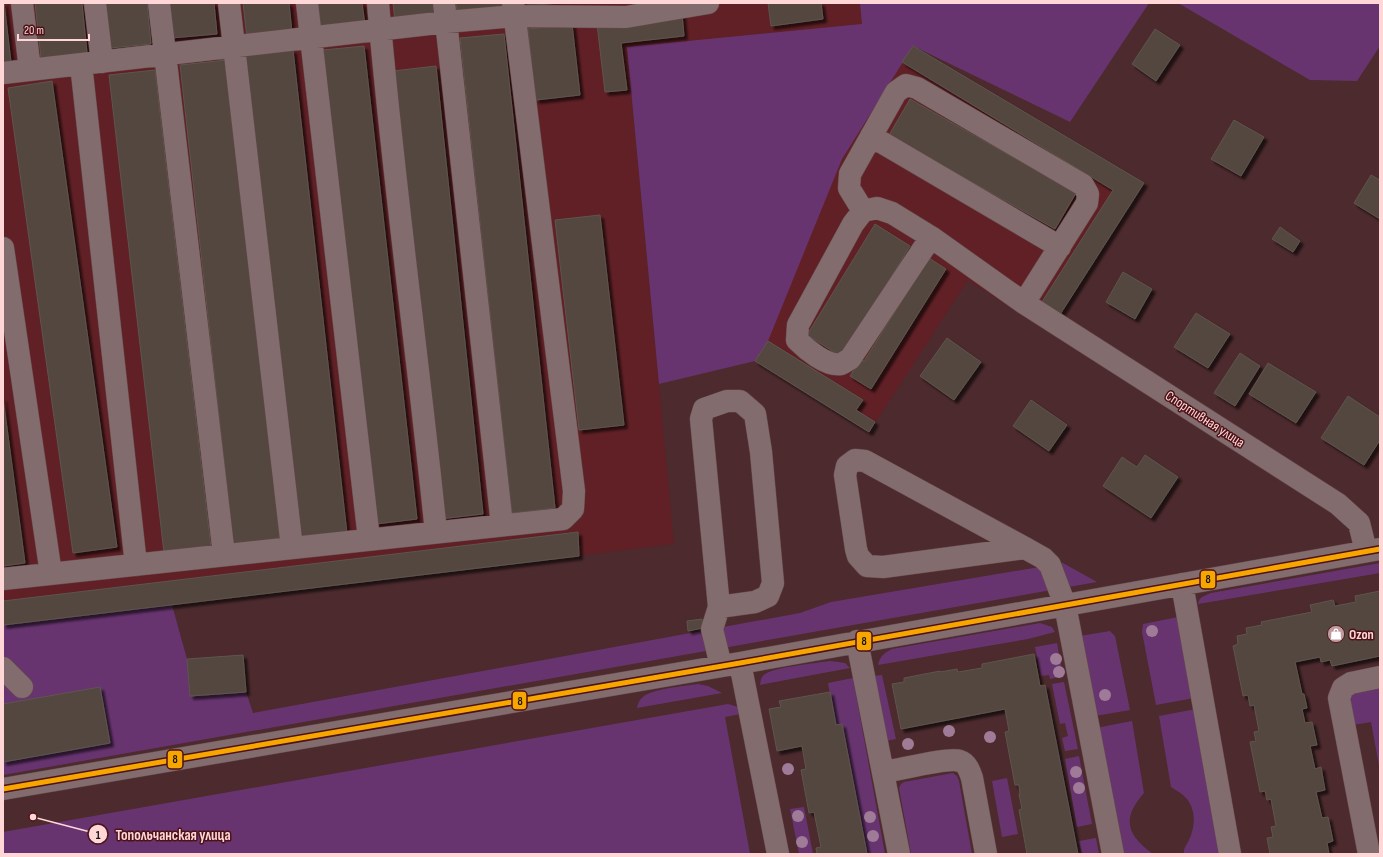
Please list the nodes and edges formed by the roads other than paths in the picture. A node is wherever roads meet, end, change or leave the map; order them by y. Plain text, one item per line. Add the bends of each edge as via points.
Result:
1 (22, 3) edge
2 (95, 3) edge
3 (159, 3) edge
4 (229, 3) edge
5 (307, 3) edge
6 (378, 3) edge
7 (708, 3) edge
8 (654, 8) edge
9 (514, 10) edge
10 (584, 10) edge
11 (445, 12) edge
12 (381, 29) junction
13 (311, 38) junction
14 (233, 47) junction
15 (164, 55) junction
16 (92, 63) junction
17 (30, 70) junction
18 (3, 73) edge
19 (871, 136) junction
20 (863, 211) junction
21 (931, 237) junction
22 (1060, 247) junction
23 (3, 248) edge
24 (1024, 303) junction
25 (502, 525) junction
26 (436, 532) junction
27 (369, 539) junction
28 (292, 548) junction
29 (1026, 548) junction
30 (1373, 550) edge
31 (224, 555) junction
32 (136, 564) junction
33 (50, 574) junction
34 (3, 579) edge
35 (1182, 584) junction
36 (1065, 605) junction
37 (719, 607) junction
38 (857, 641) junction
39 (731, 664) junction
40 (3, 668) edge
41 (1380, 677) edge
42 (22, 687) dead end
43 (884, 772) junction
44 (3, 789) edge
45 (778, 854) edge
46 (899, 854) edge
47 (986, 854) edge
48 (1113, 854) edge
49 (1230, 854) edge
50 (1369, 854) edge

1 - 17 street
2 - 16 street
3 - 15 street
4 - 14 street
5 - 13 street
6 - 12 street
7 - 8 street
8 - 10 street via 626,17
9 - 10 street
9 - 11 street
9 - 25 street via 574,491 573,509 563,519
11 - 12 street
11 - 25 street
12 - 13 street
12 - 26 street
13 - 14 street
13 - 27 street
14 - 15 street
14 - 28 street
15 - 16 street
15 - 31 street
16 - 17 street
16 - 32 street
17 - 18 street
19 - 20 street via 850,174 849,188
19 - 22 street
19 - 22 street via 896,92 906,85 917,88 1083,185 1088,194 1087,203
20 - 21 street, Спортивная улица via 877,208 892,213
20 - 21 street via 853,224 798,325 797,340 806,350 830,363 841,364 850,359
21 - 24 street, Спортивная улица
22 - 24 street
23 - 33 street
24 - 30 street, Спортивная улица via 1338,504 1359,523
25 - 26 street
26 - 27 street
27 - 28 street
28 - 31 street
29 - 29 street via 865,461 855,460 847,466 845,475 856,549 858,556 867,566 883,567
29 - 36 street via 1050,565
30 - 35 street
31 - 32 street
32 - 33 street
33 - 34 street
35 - 36 street
35 - 49 street
36 - 38 street
36 - 48 street
37 - 37 street via 701,419 704,409 727,401 740,401 755,414 773,583 768,596 756,602
37 - 39 street via 712,629
38 - 39 street
38 - 43 street
39 - 44 street
39 - 45 street
40 - 42 street
41 - 50 street via 1351,683 1343,688 1339,698
43 - 46 street
43 - 47 street via 949,760 961,761 969,768 972,778

